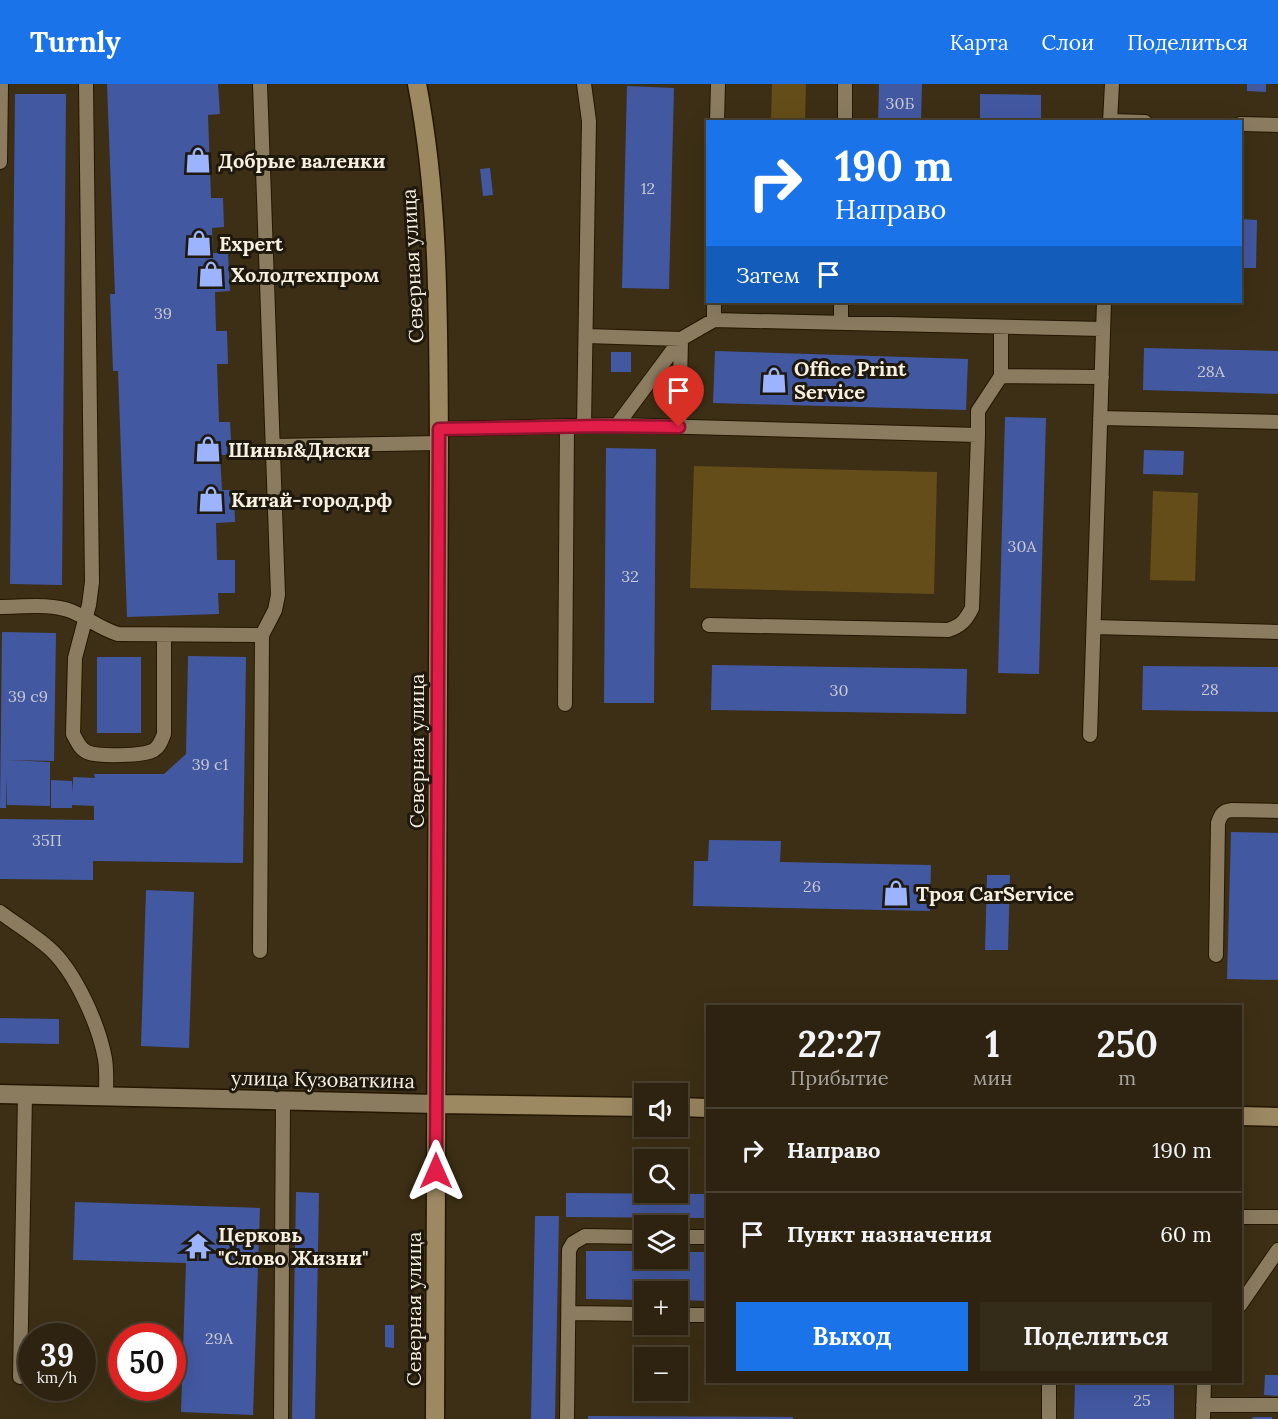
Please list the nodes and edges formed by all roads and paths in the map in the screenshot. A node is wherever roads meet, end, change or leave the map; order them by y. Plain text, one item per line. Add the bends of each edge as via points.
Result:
1 (1, 84) edge
2 (86, 84) edge
3 (260, 84) edge
4 (417, 84) edge
5 (584, 84) edge
6 (718, 84) edge
7 (845, 84) edge
8 (1112, 84) edge
9 (717, 120) edge
10 (845, 120) edge
11 (1110, 120) edge
12 (1242, 124) edge
13 (1278, 125) edge
14 (0, 162) edge
15 (714, 303) edge
16 (841, 303) edge
17 (1104, 303) edge
18 (714, 320) junction
19 (841, 323) junction
20 (1001, 327) junction
21 (1104, 329) junction
22 (586, 336) junction
23 (681, 339) junction
24 (1001, 376) junction
25 (1102, 377) junction
26 (1100, 418) junction
27 (1278, 422) edge
28 (567, 426) junction
29 (584, 426) junction
30 (617, 426) junction
31 (679, 427) junction
32 (978, 435) junction
33 (439, 436) junction
34 (273, 446) junction
35 (0, 607) edge
36 (86, 620) junction
37 (709, 625) dead end
38 (1094, 627) junction
39 (1278, 632) edge
40 (164, 635) junction
41 (262, 635) junction
42 (565, 704) dead end
43 (1090, 735) dead end
44 (1278, 811) edge
45 (0, 912) edge
46 (260, 951) dead end
47 (1216, 955) dead end
48 (0, 1094) edge
49 (25, 1095) junction
50 (106, 1096) junction
51 (283, 1100) junction
52 (437, 1104) junction
53 (634, 1107) edge
54 (688, 1107) edge
55 (706, 1108) edge
56 (1242, 1116) edge
57 (1278, 1117) edge
58 (1242, 1217) edge
59 (1278, 1217) edge
60 (634, 1237) edge
61 (688, 1237) edge
62 (706, 1237) edge
63 (1278, 1250) edge
64 (1242, 1302) edge
65 (569, 1314) junction
66 (634, 1314) edge
67 (688, 1315) edge
68 (706, 1315) edge
69 (22, 1323) edge
70 (1049, 1383) edge
71 (1204, 1383) edge
72 (1203, 1405) junction
73 (1278, 1405) edge
74 (1235, 1412) edge
75 (281, 1419) edge
76 (435, 1419) edge
77 (567, 1419) edge
78 (1049, 1419) edge
79 (1203, 1419) edge

1 - 14 lane
2 - 36 lane via 92,582
3 - 34 lane
4 - 33 main road, Северная улица via 434,211
5 - 22 lane via 589,121
6 - 9 lane
7 - 10 lane
8 - 11 lane
12 - 13 lane
15 - 18 lane
16 - 19 lane
17 - 21 lane
18 - 19 lane
18 - 23 lane
19 - 20 lane
20 - 21 lane
20 - 24 lane
21 - 25 lane
22 - 23 lane
22 - 29 lane
23 - 30 lane
23 - 31 lane
24 - 25 lane
24 - 32 lane via 978,411
25 - 26 lane
26 - 27 lane
26 - 38 lane
28 - 29 lane
28 - 33 lane
28 - 42 lane
29 - 30 lane
30 - 31 lane
31 - 32 lane
32 - 37 lane via 972,608 958,627 948,630
33 - 34 lane
33 - 52 main road, Северная улица
34 - 41 lane via 278,595
35 - 36 lane via 58,608
36 - 40 lane via 118,634
36 - 40 lane via 75,658 73,734 87,752 140,754 160,744 164,734
38 - 39 lane
38 - 43 lane
40 - 41 lane
41 - 46 lane
44 - 47 lane via 1232,810 1220,815
45 - 50 lane via 50,949 68,970 105,1058
48 - 49 street, улица Кузоваткина
49 - 50 street, улица Кузоваткина
49 - 69 lane
50 - 51 street, улица Кузоваткина
51 - 52 street, улица Кузоваткина
51 - 75 lane
52 - 53 main road, улица Кузоваткина
52 - 76 main road, Северная улица
54 - 55 main road
56 - 57 main road
58 - 59 lane
60 - 65 lane via 585,1236 573,1243 569,1250
61 - 62 lane
63 - 64 lane
65 - 66 lane
65 - 77 lane
67 - 68 lane
70 - 78 lane
71 - 72 lane
72 - 74 lane
72 - 79 lane
73 - 74 lane

